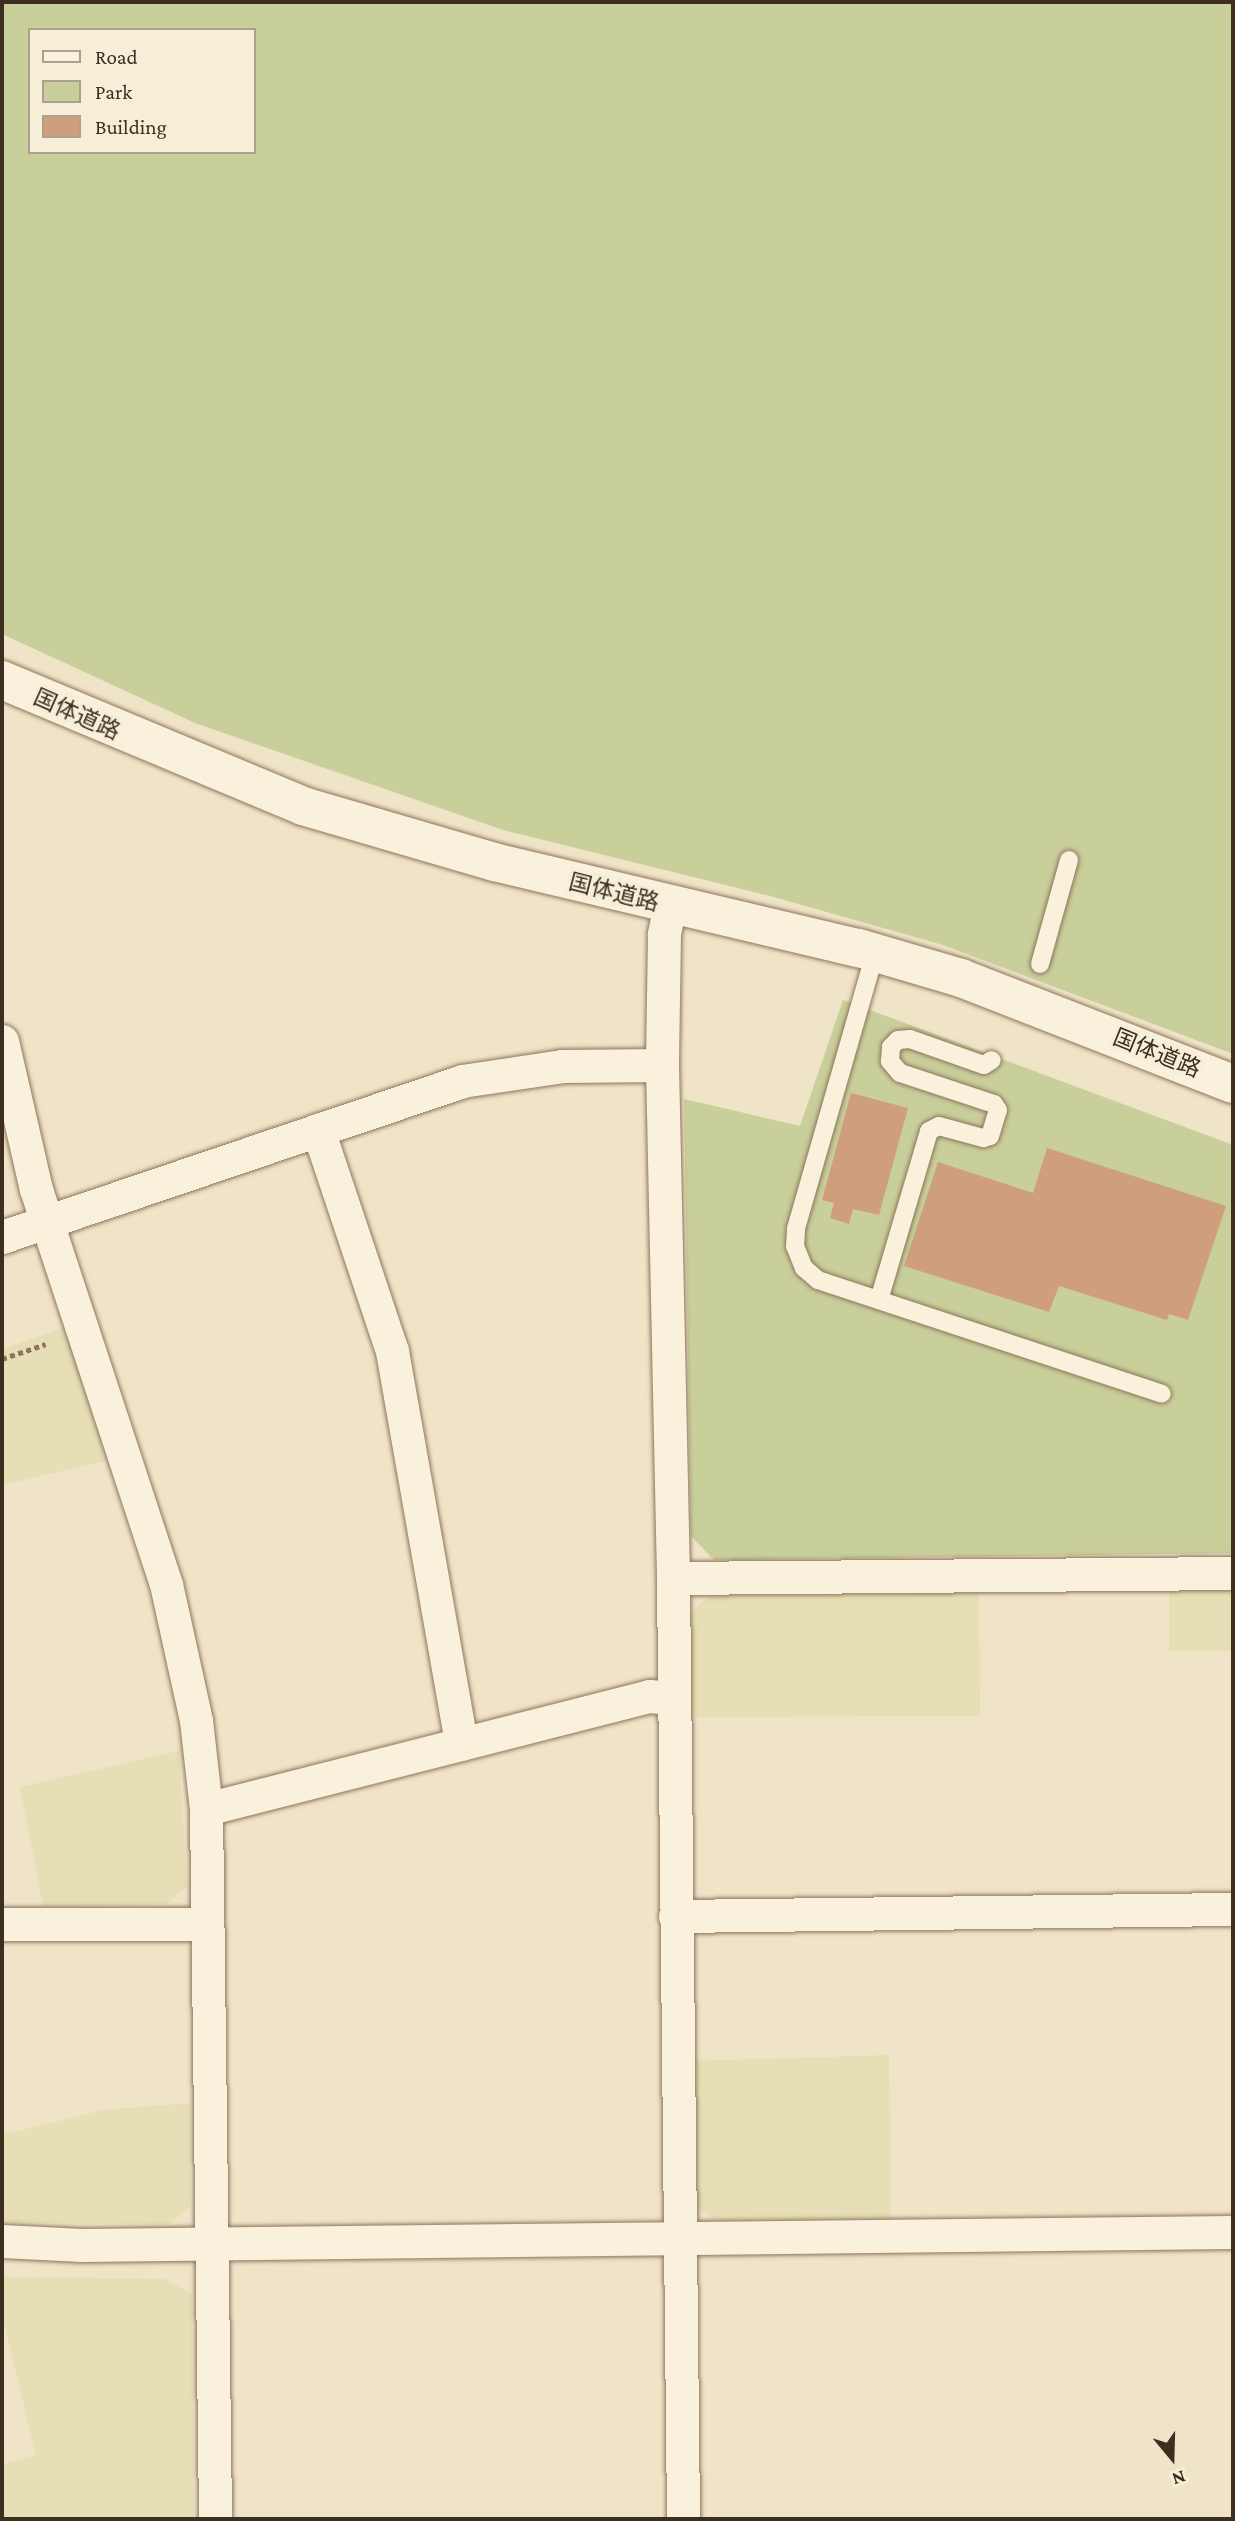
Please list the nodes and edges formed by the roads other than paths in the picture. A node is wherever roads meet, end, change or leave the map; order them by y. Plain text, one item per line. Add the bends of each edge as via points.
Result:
1 (2, 680) edge
2 (1069, 860) dead end
3 (670, 905) junction
4 (875, 953) junction
5 (1040, 964) dead end
6 (2, 1041) edge
7 (992, 1060) dead end
8 (662, 1065) junction
9 (1233, 1084) edge
10 (318, 1130) junction
11 (47, 1222) junction
12 (2, 1237) edge
13 (879, 1300) junction
14 (1162, 1394) dead end
15 (1233, 1573) edge
16 (673, 1578) junction
17 (672, 1698) junction
18 (461, 1744) junction
19 (206, 1809) junction
20 (1233, 1909) edge
21 (675, 1916) junction
22 (2, 1924) edge
23 (207, 1924) junction
24 (1233, 2232) edge
25 (680, 2238) junction
26 (2, 2241) edge
27 (209, 2244) junction
28 (215, 2519) edge
29 (683, 2519) edge

1 - 3 street, 国体道路 via 303,806 494,862
2 - 5 lane
3 - 4 street, 国体道路
3 - 8 street via 664,934
4 - 9 street, 国体道路 via 1052,1010
4 - 13 lane via 795,1245 804,1268 818,1280
6 - 11 street
7 - 13 lane via 984,1065 910,1039 898,1040 891,1047 890,1061 900,1073 994,1104 998,1111 990,1136 983,1139 939,1126 929,1131
8 - 10 street via 562,1066 498,1073
8 - 16 street
10 - 11 street
10 - 18 street via 393,1351
11 - 12 street
11 - 19 street via 166,1584 194,1708
13 - 14 lane
15 - 16 street
16 - 17 street
17 - 18 street via 649,1696
17 - 21 street
18 - 19 street
19 - 23 street
20 - 21 street
21 - 25 street
22 - 23 street
23 - 27 street
24 - 25 street
25 - 27 street
25 - 29 street
26 - 27 street
27 - 28 street

